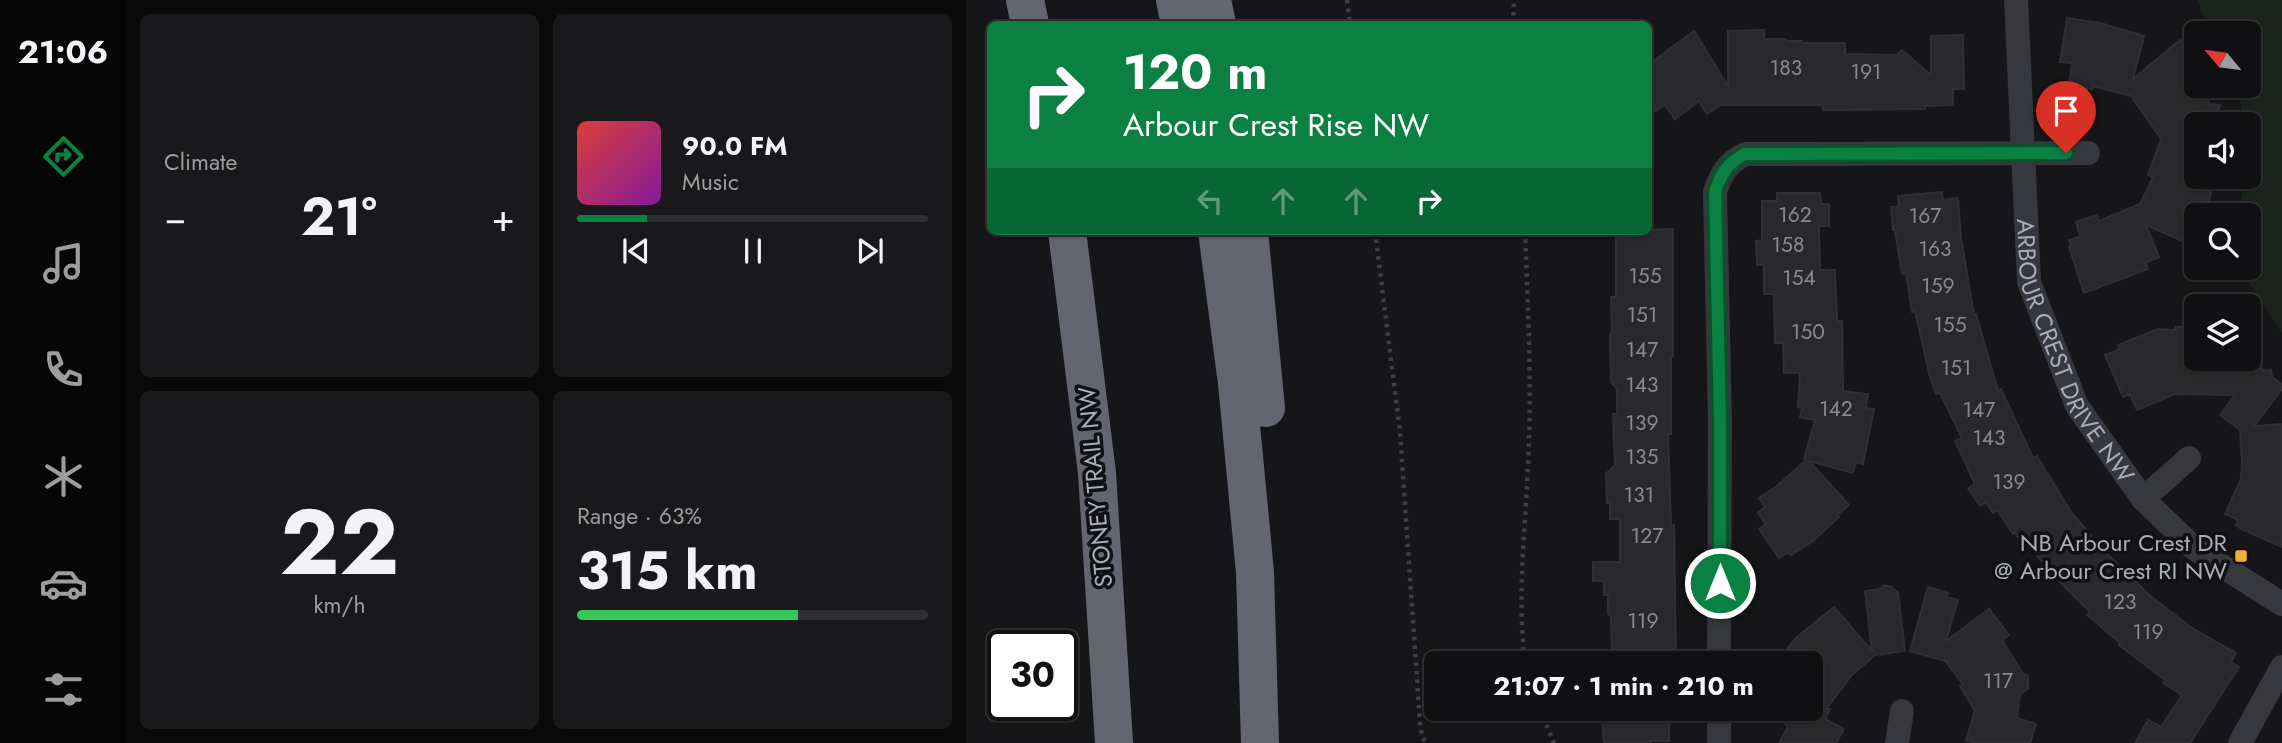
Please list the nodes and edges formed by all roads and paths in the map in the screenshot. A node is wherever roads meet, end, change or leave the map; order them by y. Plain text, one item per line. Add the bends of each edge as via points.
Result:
1 (1026, 0) edge
2 (1175, 0) edge
3 (1212, 0) edge
4 (1347, 0) edge
5 (1514, 0) edge
6 (2016, 0) edge
7 (1030, 21) edge
8 (1179, 21) edge
9 (1216, 21) edge
10 (1350, 21) edge
11 (1513, 21) edge
12 (2022, 152) junction
13 (2088, 153) dead end
14 (1067, 235) edge
15 (1218, 235) edge
16 (1249, 235) edge
17 (1375, 235) edge
18 (1525, 235) edge
19 (2189, 458) dead end
20 (2143, 499) junction
21 (1255, 572) junction
22 (2282, 604) edge
23 (1524, 651) edge
24 (1719, 651) edge
25 (2282, 667) edge
26 (1902, 711) dead end
27 (1546, 721) edge
28 (1719, 721) edge
29 (1114, 743) edge
30 (1260, 743) edge
31 (1426, 743) edge
32 (1554, 743) edge
33 (1719, 743) edge
34 (1897, 743) edge
35 (2240, 743) edge

1 - 7 highway
2 - 8 highway
3 - 9 highway
4 - 10 path
5 - 11 path
6 - 12 street, ARBOUR CREST DRIVE NW
12 - 13 street
12 - 20 street, ARBOUR CREST DRIVE NW via 2029,282 2077,407
12 - 24 street via 1745,154 1731,161 1721,175 1715,192
14 - 29 highway, STONEY TRAIL NW via 1097,473
15 - 21 highway
16 - 21 highway via 1275,497
17 - 31 path via 1400,432 1420,723
18 - 23 path via 1530,381 1521,573
19 - 20 street, ARBOUR CREST DRIVE NW
20 - 22 street, ARBOUR CREST DRIVE NW via 2194,549
21 - 30 highway
25 - 35 street
26 - 34 street
27 - 32 path
28 - 33 street

